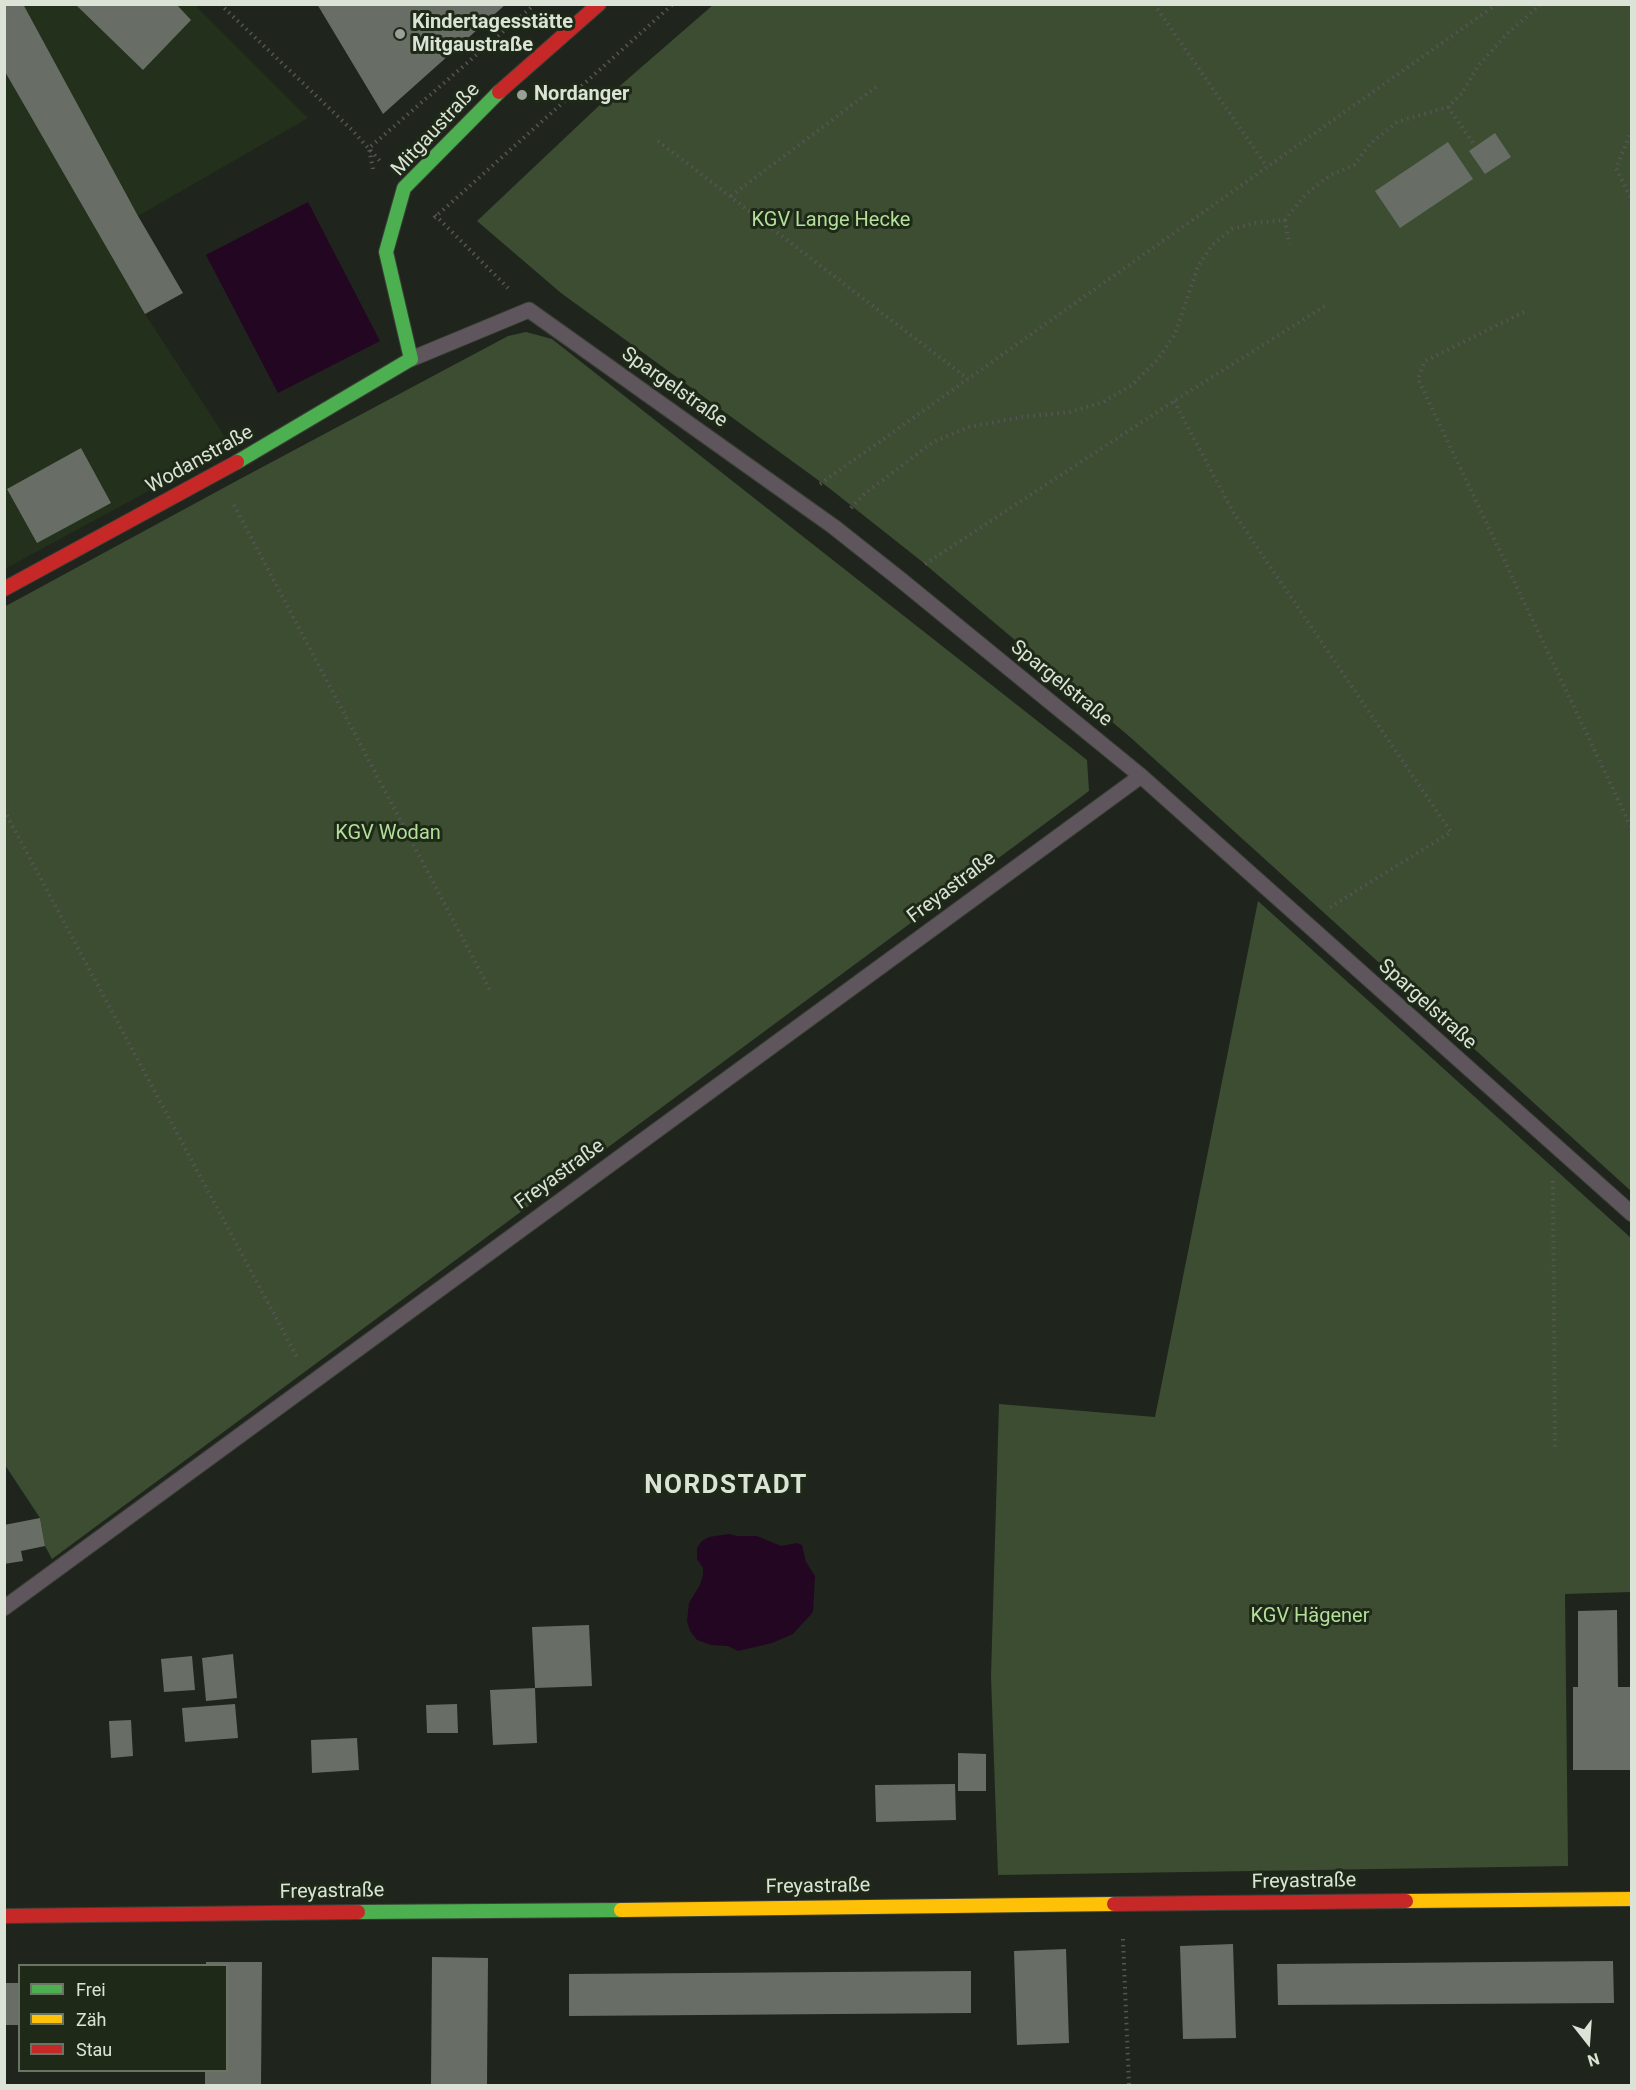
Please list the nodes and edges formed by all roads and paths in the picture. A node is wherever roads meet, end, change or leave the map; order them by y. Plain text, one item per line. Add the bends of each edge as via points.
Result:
1 (220, 4) edge
2 (535, 4) edge
3 (599, 4) edge
4 (673, 4) edge
5 (1154, 4) edge
6 (1497, 4) edge
7 (1541, 4) edge
8 (876, 87) dead end
9 (1448, 107) junction
10 (1632, 130) edge
11 (658, 141) dead end
12 (1473, 143) dead end
13 (369, 148) junction
14 (1267, 167) junction
15 (404, 188) junction
16 (730, 196) junction
17 (1632, 200) edge
18 (437, 216) junction
19 (1285, 220) junction
20 (1289, 244) dead end
21 (1328, 304) dead end
22 (529, 310) junction
23 (1524, 312) dead end
24 (411, 359) junction
25 (968, 379) junction
26 (1174, 401) junction
27 (218, 474) junction
28 (798, 502) junction
29 (834, 527) junction
30 (901, 579) junction
31 (4, 589) edge
32 (1141, 776) junction
33 (5, 812) edge
34 (1632, 829) edge
35 (1304, 923) junction
36 (491, 992) dead end
37 (1552, 1145) junction
38 (1632, 1214) edge
39 (311, 1384) junction
40 (1556, 1447) dead end
41 (4, 1608) edge
42 (1632, 1899) edge
43 (1122, 1905) junction
44 (4, 1917) edge
45 (1129, 2085) edge

1 - 13 path
2 - 13 path
3 - 15 street, Mitgaustraße via 505,86
4 - 18 path
5 - 14 path
6 - 14 path
7 - 9 path via 1485,58
8 - 16 path
9 - 12 path
9 - 19 path via 1397,122 1370,144 1354,165 1329,176 1306,195
10 - 17 path via 1616,168
11 - 16 path
13 - 15 path
14 - 25 path
15 - 18 path
15 - 24 street, Mitgaustraße via 386,252
16 - 25 path
18 - 22 path
19 - 20 path
19 - 29 path via 1232,229 1212,245 1198,266 1175,334 1158,359 1132,385 1104,402 1070,412 969,427 933,442 863,495
21 - 26 path
22 - 24 lane
22 - 28 lane, Spargelstraße
23 - 34 path via 1425,361 1418,379
24 - 27 street, Wodanstraße
25 - 28 path
26 - 30 path
26 - 35 path via 1233,512 1451,832
27 - 31 street, Wodanstraße
27 - 36 path
28 - 29 lane, Spargelstraße
29 - 30 lane, Spargelstraße
30 - 32 lane, Spargelstraße
32 - 35 lane, Spargelstraße
32 - 39 lane, Freyastraße
33 - 39 path
35 - 37 lane, Spargelstraße
37 - 38 lane, Spargelstraße
37 - 40 path
39 - 41 lane, Freyastraße
42 - 43 street, Freyastraße
43 - 44 street, Freyastraße
43 - 45 path

